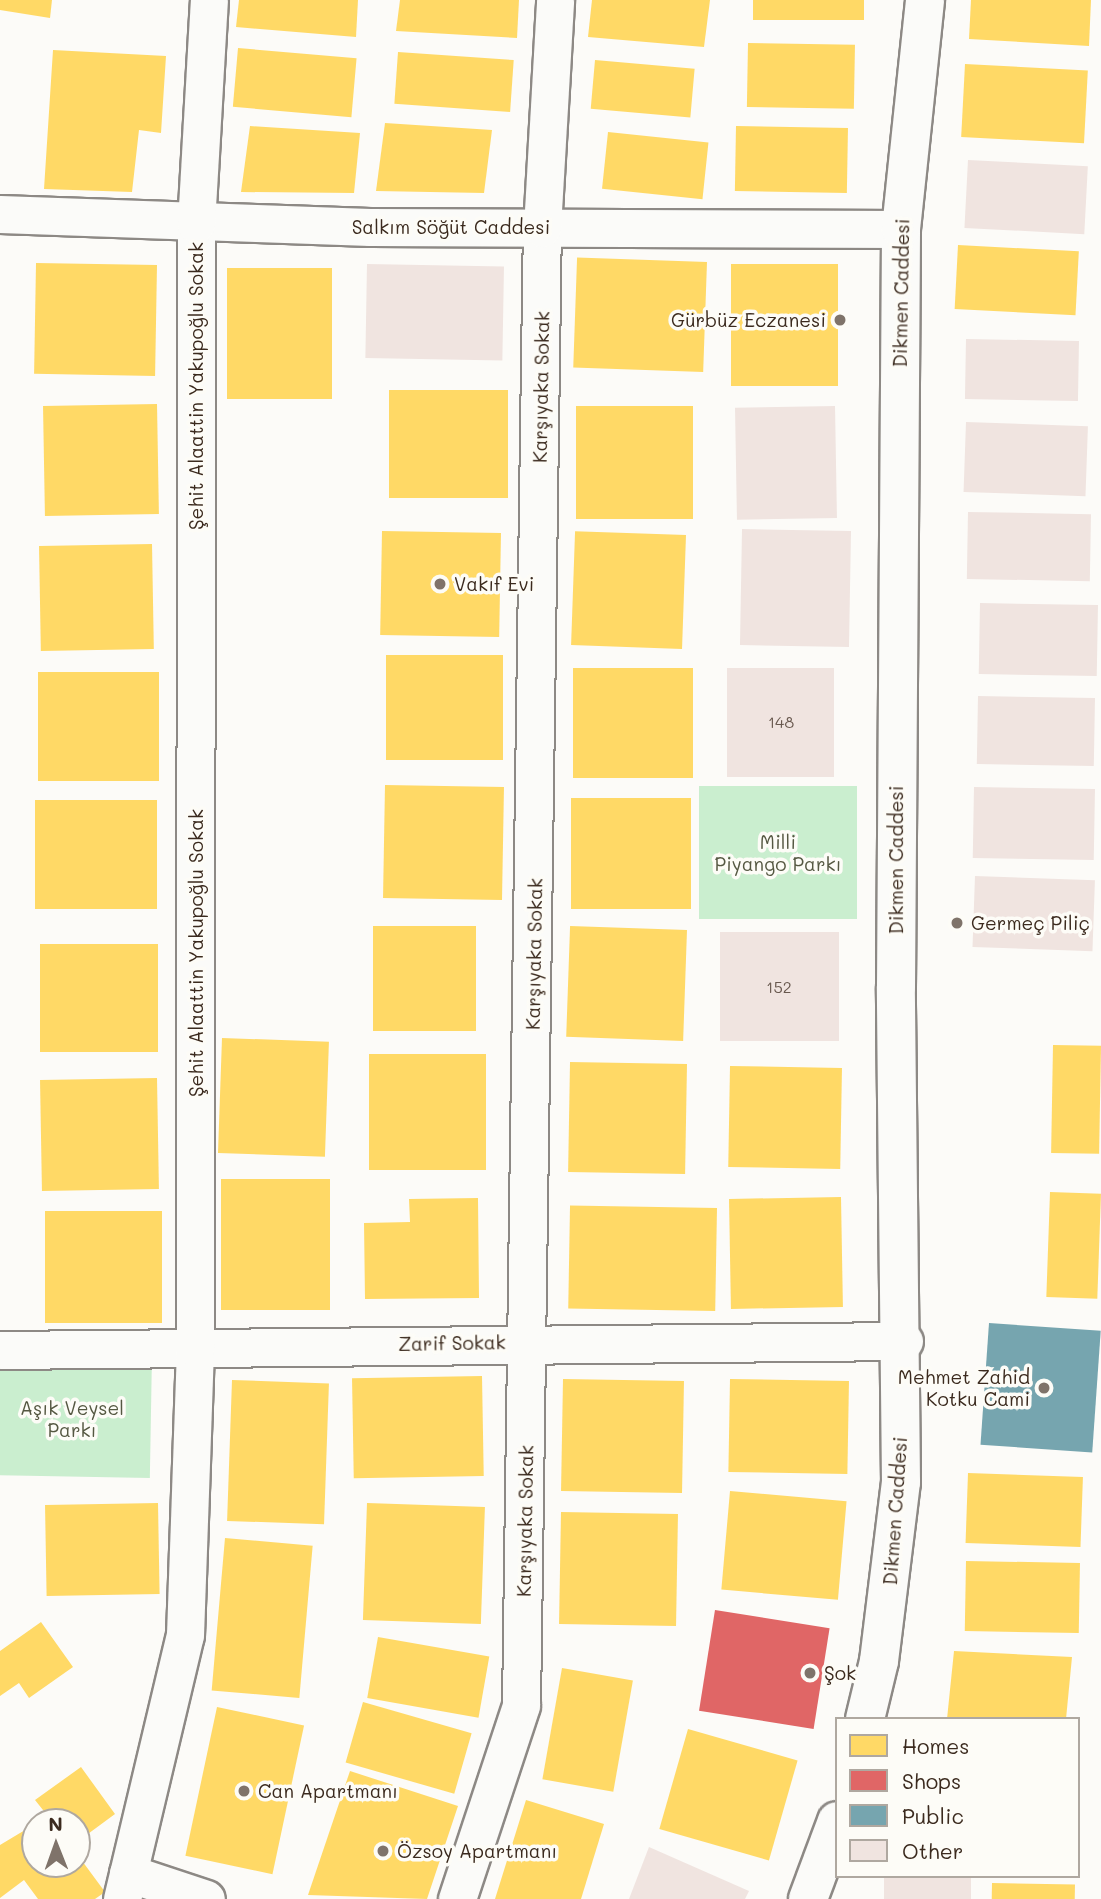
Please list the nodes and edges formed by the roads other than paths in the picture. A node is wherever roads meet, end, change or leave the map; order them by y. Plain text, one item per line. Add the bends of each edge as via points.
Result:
1 (209, 0) edge
2 (555, 0) edge
3 (925, 0) edge
4 (0, 214) edge
5 (197, 223) junction
6 (542, 228) junction
7 (901, 229) junction
8 (529, 1341) junction
9 (904, 1341) junction
10 (195, 1347) junction
11 (0, 1350) edge
12 (865, 1717) edge
13 (835, 1826) edge
14 (125, 1886) edge
15 (206, 1899) edge
16 (457, 1899) edge
17 (808, 1899) edge

1 - 5 street, Şehit Alaattin Yakupoğlu Sokak
2 - 6 street, Karşıyaka Sokak
3 - 7 main road, Dikmen Caddesi
4 - 5 street, Salkım Söğüt Caddesi
5 - 6 street, Salkım Söğüt Caddesi
5 - 10 street, Şehit Alaattin Yakupoğlu Sokak
6 - 7 street, Salkım Söğüt Caddesi
6 - 8 street, Karşıyaka Sokak
7 - 9 main road, Dikmen Caddesi via 896,987
8 - 9 street, Zarif Sokak
8 - 10 street, Zarif Sokak
8 - 16 street, Karşıyaka Sokak via 521,1705
9 - 12 main road, Dikmen Caddesi via 896,1540
10 - 11 street, Zarif Sokak
10 - 14 street, Şehit Alaattin Yakupoğlu Sokak via 185,1635
13 - 17 main road
14 - 15 street

